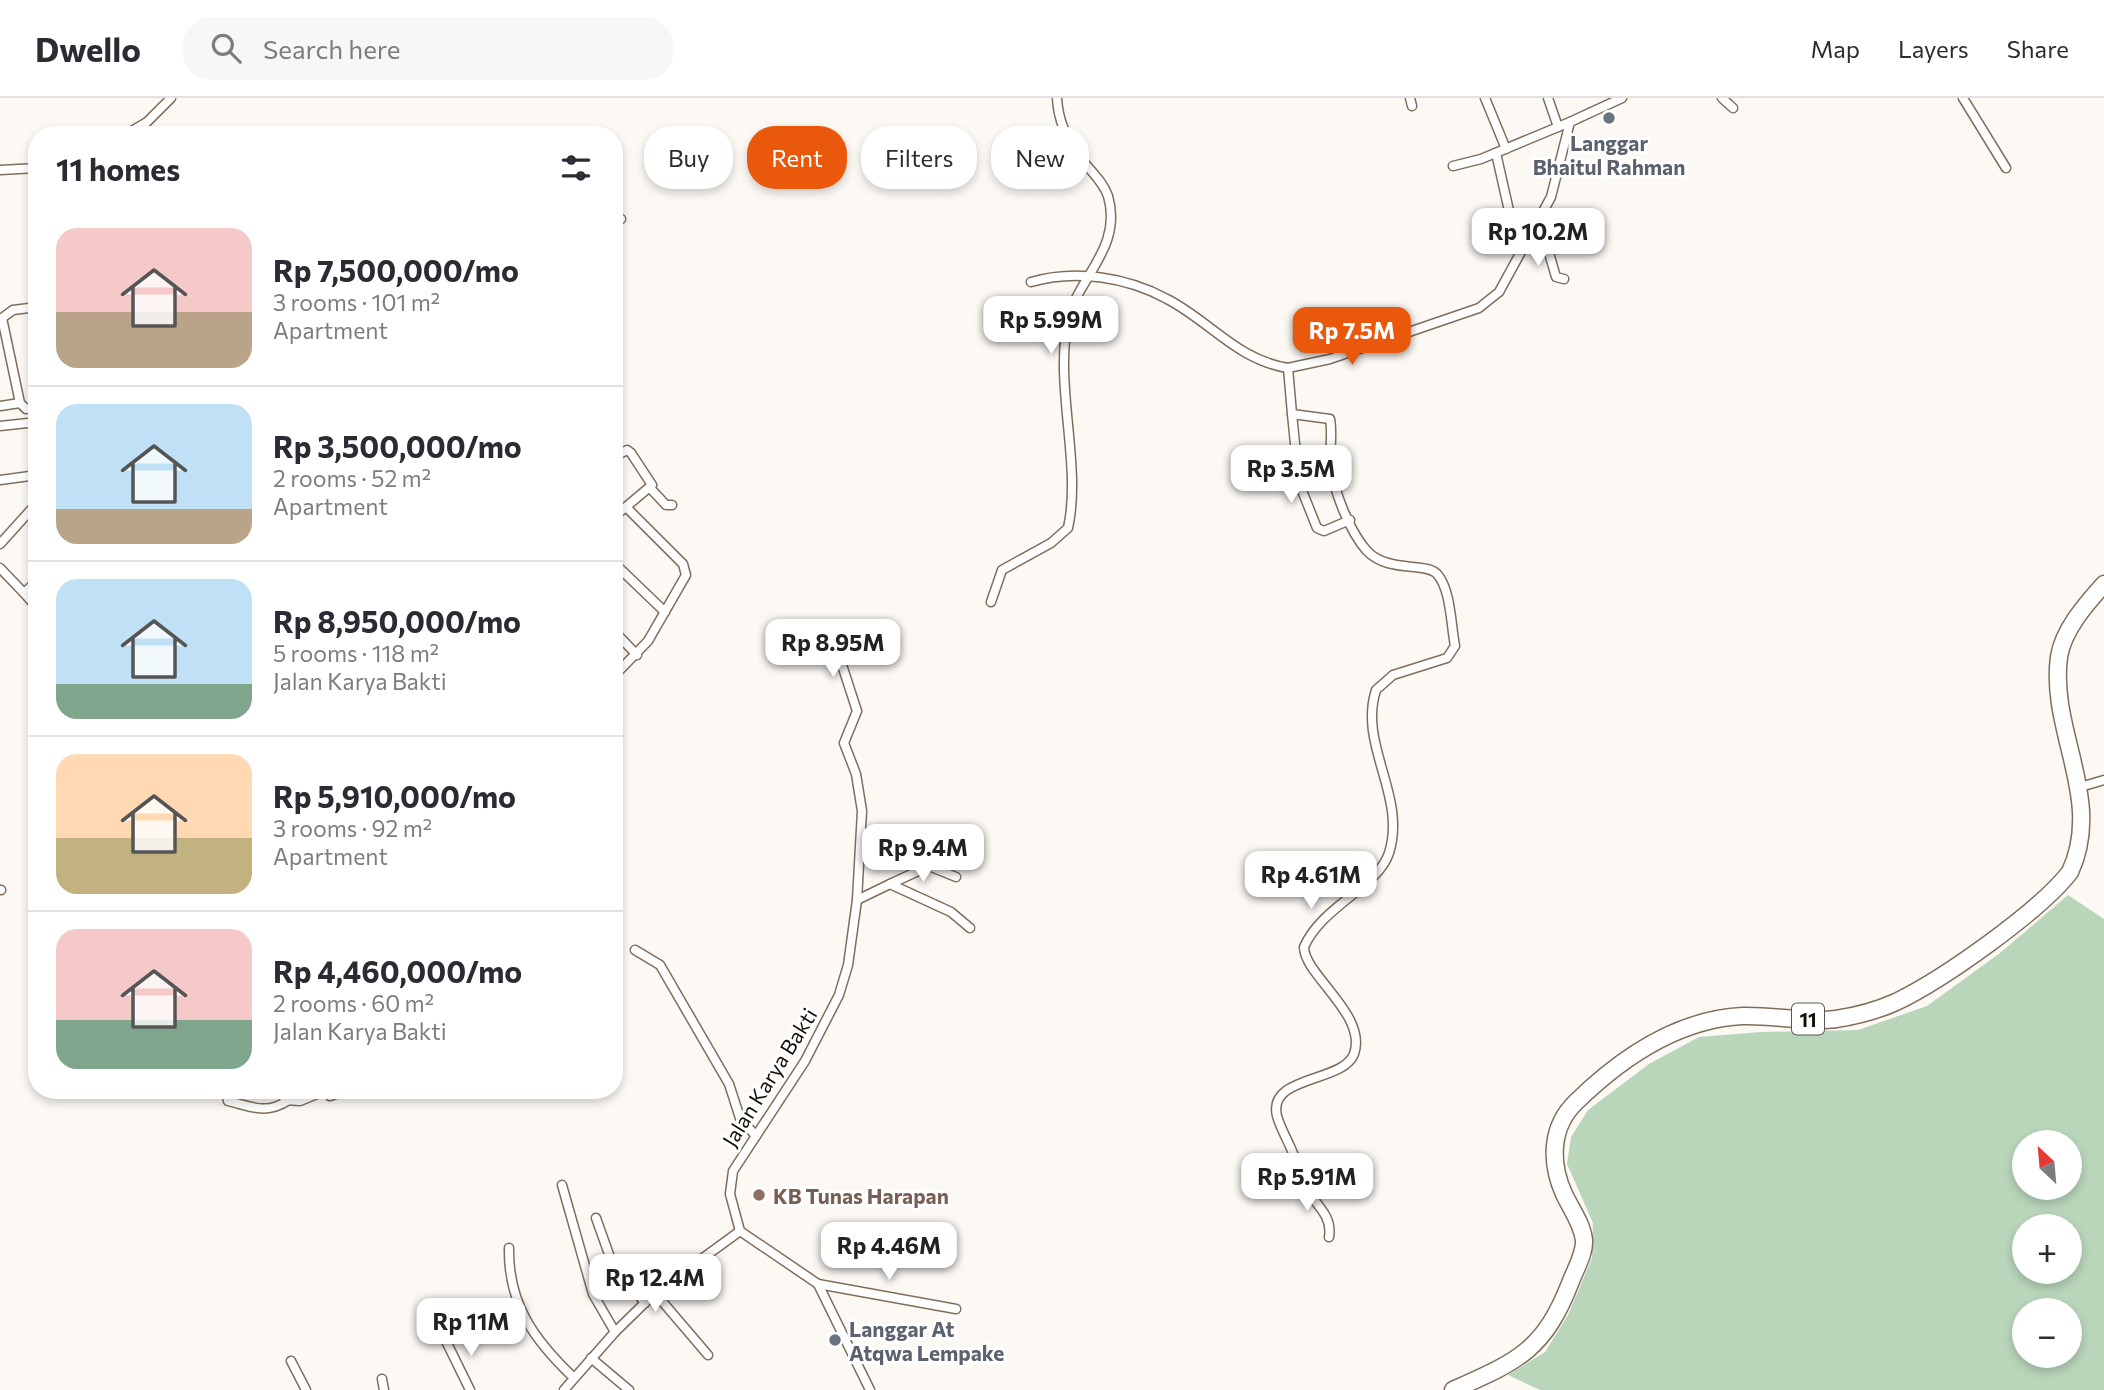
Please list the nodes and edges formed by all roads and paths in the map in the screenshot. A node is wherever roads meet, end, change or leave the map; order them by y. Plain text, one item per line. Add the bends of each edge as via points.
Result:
1 (171, 98) edge
2 (1057, 98) edge
3 (1485, 98) edge
4 (1548, 98) edge
5 (1622, 98) edge
6 (1722, 98) edge
7 (1963, 98) edge
8 (1733, 108) dead end
9 (1570, 122) junction
10 (140, 126) edge
11 (1558, 127) junction
12 (1506, 149) junction
13 (1496, 153) junction
14 (1453, 166) dead end
15 (28, 168) edge
16 (2006, 168) dead end
17 (0, 170) edge
18 (1534, 225) junction
19 (1521, 246) junction
20 (1092, 275) junction
21 (1564, 279) dead end
22 (1031, 282) dead end
23 (28, 309) edge
24 (2, 329) edge
25 (1287, 368) junction
26 (20, 402) junction
27 (0, 406) edge
28 (28, 409) edge
29 (1292, 414) junction
30 (28, 423) edge
31 (0, 426) edge
32 (623, 452) edge
33 (28, 476) edge
34 (0, 480) edge
35 (650, 489) junction
36 (672, 505) dead end
37 (626, 508) junction
38 (623, 510) edge
39 (28, 513) edge
40 (1350, 520) junction
41 (0, 544) edge
42 (0, 568) edge
43 (623, 571) edge
44 (2104, 584) edge
45 (28, 589) edge
46 (23, 593) junction
47 (28, 598) edge
48 (991, 602) dead end
49 (666, 612) junction
50 (623, 640) edge
51 (831, 652) dead end
52 (637, 655) junction
53 (623, 668) edge
54 (2104, 780) edge
55 (2087, 785) junction
56 (956, 877) dead end
57 (890, 884) junction
58 (858, 900) junction
59 (970, 928) dead end
60 (635, 950) dead end
61 (228, 1099) edge
62 (305, 1099) edge
63 (289, 1100) joint
64 (756, 1136) junction
65 (562, 1185) dead end
66 (596, 1218) dead end
67 (740, 1231) junction
68 (1329, 1237) dead end
69 (509, 1248) dead end
70 (818, 1284) junction
71 (656, 1293) junction
72 (645, 1303) junction
73 (956, 1309) dead end
74 (615, 1332) junction
75 (445, 1339) dead end
76 (708, 1355) dead end
77 (591, 1359) junction
78 (291, 1361) dead end
79 (574, 1378) junction
80 (382, 1379) dead end
81 (306, 1390) edge
82 (384, 1390) edge
83 (470, 1390) edge
84 (564, 1390) edge
85 (629, 1390) edge
86 (870, 1390) edge
87 (1453, 1390) edge

1 - 10 street
2 - 20 street via 1065,131 1108,196 1108,232
3 - 12 street
4 - 11 street
5 - 9 street
6 - 8 street
7 - 16 street
9 - 11 street
9 - 18 street via 1555,188
11 - 12 street
12 - 13 street
13 - 14 street
13 - 19 street
15 - 17 street
18 - 19 street
18 - 21 street via 1548,246 1556,277
19 - 25 street via 1499,292 1479,308 1330,359
20 - 22 street
20 - 25 street via 1167,298 1228,344 1268,365
20 - 48 street via 1077,296 1065,346 1068,528 1051,543 1002,570
23 - 24 street via 8,312 2,318
24 - 26 street
25 - 29 street
26 - 27 street
26 - 28 street
29 - 40 street via 1330,419 1331,465
29 - 40 street via 1299,483 1317,528 1324,531
30 - 31 street
32 - 35 street via 631,453 652,480
33 - 34 street
35 - 36 street via 666,505
35 - 37 street
37 - 38 street
37 - 49 street via 684,567 686,575
39 - 41 street
40 - 68 street via 1361,543 1377,558 1392,566 1427,569 1437,575 1444,588 1455,646 1447,658 1393,675 1376,690 1371,721 1394,814 1388,854 1376,875 1342,900 1304,947 1308,964 1339,999 1355,1045 1344,1066 1295,1085 1277,1106 1304,1186 1328,1220
42 - 46 street
43 - 49 street
44 - 55 highway, 11 via 2077,617 2059,654 2059,681
45 - 46 street
46 - 47 street
49 - 52 street
50 - 52 street
51 - 58 street, Jalan Karya Bakti via 854,695 856,716 844,743 856,774 862,811
52 - 53 street
54 - 55 street
55 - 87 highway, 11 via 2093,813 2072,870 2025,916 1917,989 1876,1009 1835,1019 1744,1016 1701,1021 1654,1042 1574,1104 1563,1117 1554,1151 1559,1183 1584,1238 1566,1296 1549,1328 1529,1350
56 - 57 street via 929,866
57 - 58 street
57 - 59 street via 956,914
58 - 64 street, Jalan Karya Bakti via 839,995 805,1061
60 - 64 street via 660,965 729,1084 740,1118
61 - 63 street via 260,1111
62 - 63 street
64 - 67 street, Jalan Karya Bakti via 736,1163 731,1179 734,1218
65 - 74 street via 593,1294
66 - 72 street via 611,1260
67 - 70 street
67 - 71 street
69 - 79 street via 508,1274 518,1307 544,1346
70 - 73 street
70 - 86 street
71 - 72 street
71 - 76 street
72 - 74 street
74 - 77 street
75 - 83 street
77 - 79 street
77 - 85 street
78 - 81 street
79 - 84 street
80 - 82 street

